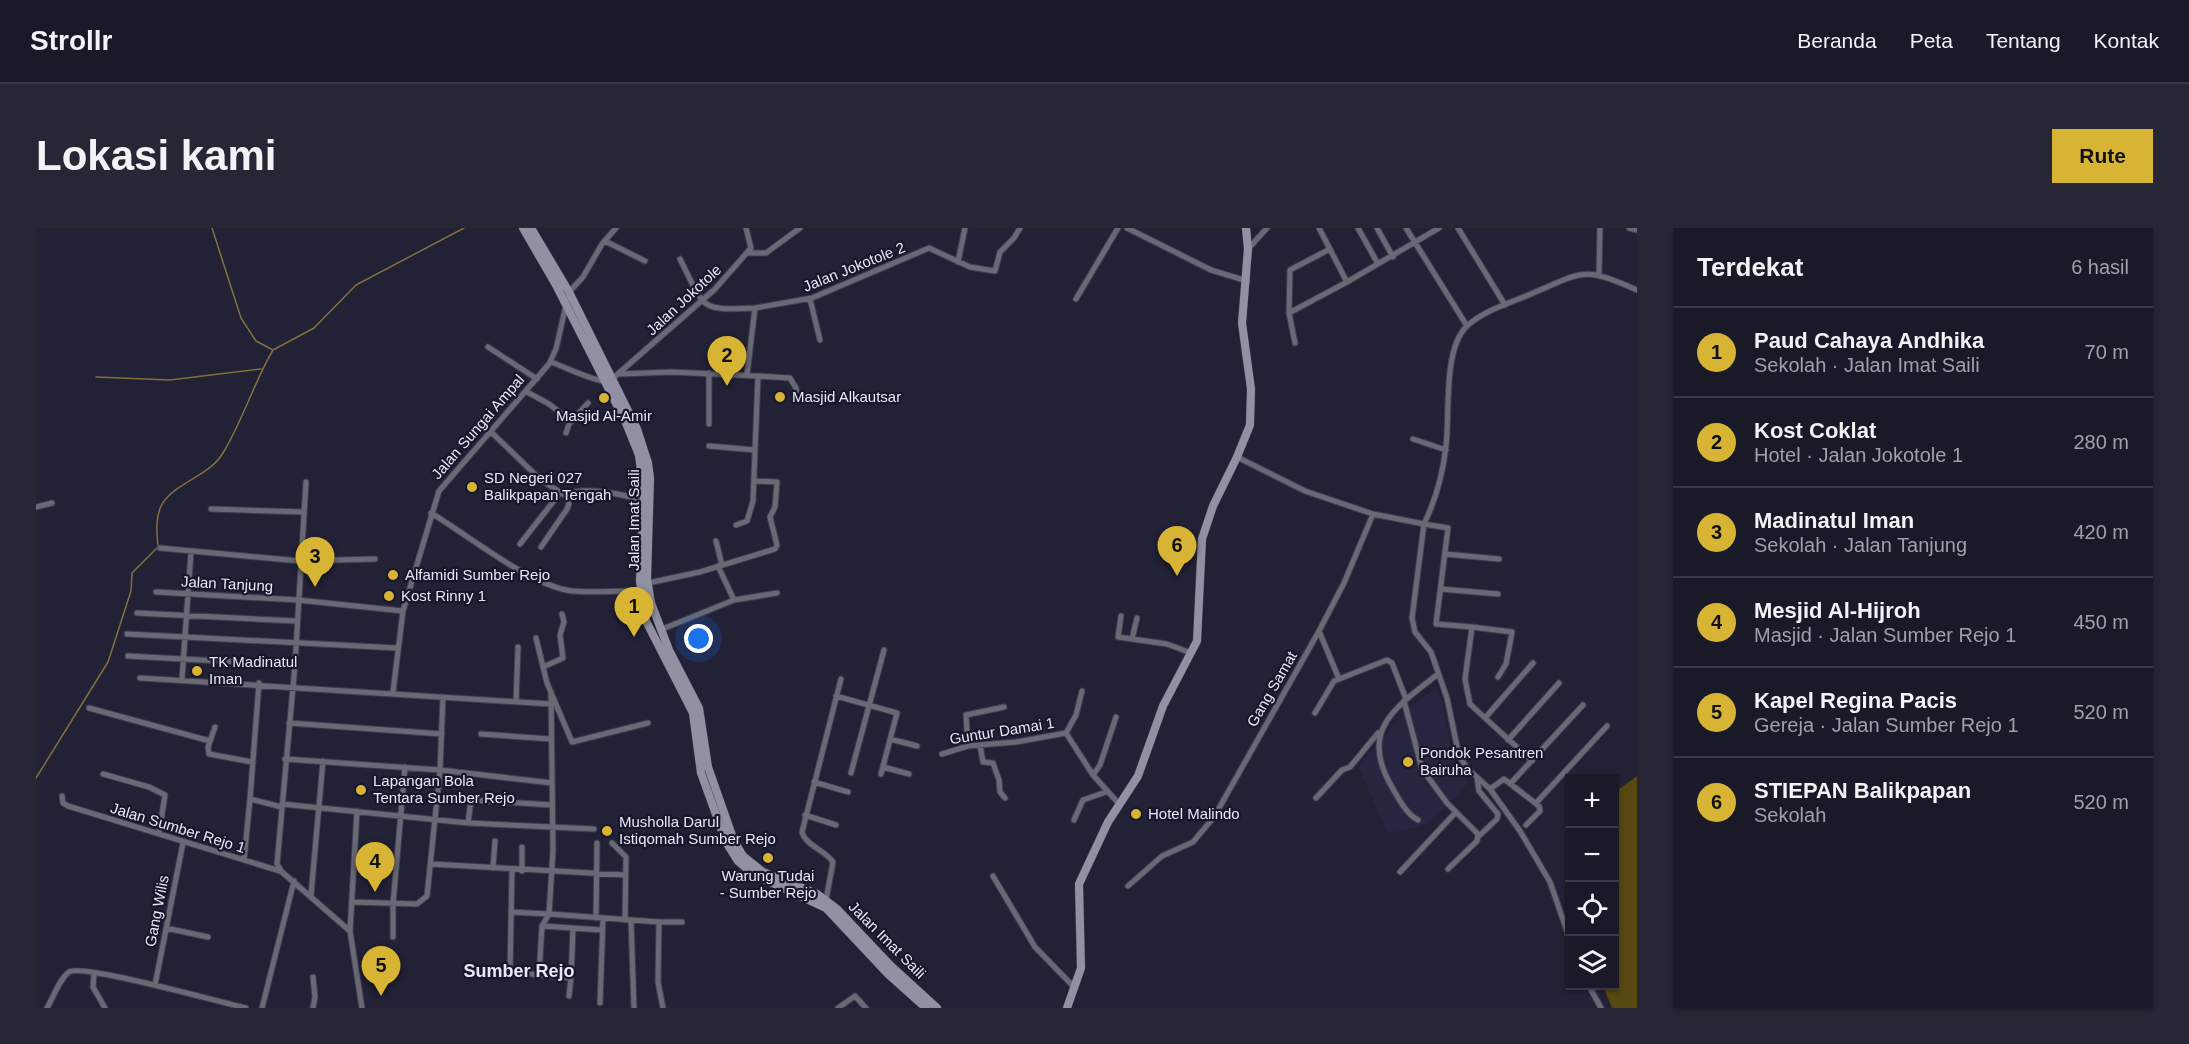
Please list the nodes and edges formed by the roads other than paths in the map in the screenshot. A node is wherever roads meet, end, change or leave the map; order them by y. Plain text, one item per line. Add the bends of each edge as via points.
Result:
1 (616, 228) edge
2 (746, 228) edge
3 (801, 228) edge
4 (965, 228) edge
5 (1020, 228) edge
6 (1118, 228) edge
7 (1127, 228) edge
8 (1145, 228) edge
9 (1246, 228) edge
10 (1267, 228) edge
11 (1319, 228) edge
12 (1358, 228) edge
13 (1377, 228) edge
14 (1406, 228) edge
15 (1439, 228) edge
16 (1458, 228) edge
17 (1600, 228) edge
18 (1629, 228) edge
19 (527, 229) edge
20 (1637, 230) edge
21 (1141, 235) junction
22 (605, 241) junction
23 (1415, 243) junction
24 (1248, 249) junction
25 (1330, 249) junction
26 (748, 253) junction
27 (1393, 257) junction
28 (680, 259) dead end
29 (645, 261) dead end
30 (958, 262) junction
31 (1378, 264) junction
32 (1599, 273) junction
33 (1247, 281) junction
34 (1347, 282) junction
35 (1637, 290) edge
36 (569, 292) junction
37 (810, 299) junction
38 (1076, 299) dead end
39 (701, 300) junction
40 (1505, 305) junction
41 (566, 306) junction
42 (754, 308) junction
43 (1289, 313) junction
44 (1467, 326) junction
45 (820, 340) dead end
46 (1295, 343) dead end
47 (488, 347) dead end
48 (551, 362) junction
49 (708, 373) junction
50 (620, 374) junction
51 (747, 375) junction
52 (758, 376) junction
53 (537, 380) junction
54 (608, 381) junction
55 (527, 392) junction
56 (798, 399) dead end
57 (588, 403) dead end
58 (571, 422) junction
59 (709, 424) dead end
60 (490, 431) junction
61 (566, 433) dead end
62 (1413, 439) dead end
63 (709, 446) dead end
64 (755, 450) junction
65 (1446, 450) junction
66 (1238, 457) junction
67 (551, 477) dead end
68 (306, 482) dead end
69 (754, 482) junction
70 (545, 483) junction
71 (560, 493) junction
72 (566, 496) junction
73 (644, 500) junction
74 (52, 503) dead end
75 (36, 507) edge
76 (211, 508) dead end
77 (304, 512) junction
78 (431, 513) junction
79 (1373, 514) junction
80 (1424, 524) junction
81 (736, 525) dead end
82 (716, 541) dead end
83 (520, 544) dead end
84 (541, 547) dead end
85 (160, 548) dead end
86 (192, 552) junction
87 (1445, 554) junction
88 (375, 559) dead end
89 (1499, 559) dead end
90 (300, 561) junction
91 (720, 565) junction
92 (648, 584) junction
93 (1441, 589) junction
94 (628, 591) dead end
95 (156, 592) dead end
96 (190, 593) junction
97 (777, 593) dead end
98 (1498, 594) dead end
99 (298, 600) junction
100 (734, 600) junction
101 (404, 611) junction
102 (137, 614) dead end
103 (562, 614) dead end
104 (188, 615) junction
105 (1121, 616) dead end
106 (1137, 618) dead end
107 (296, 621) junction
108 (1472, 627) junction
109 (660, 630) junction
110 (1319, 631) junction
111 (126, 634) dead end
112 (186, 637) junction
113 (536, 638) dead end
114 (1132, 639) junction
115 (296, 643) junction
116 (518, 647) dead end
117 (397, 648) junction
118 (884, 650) dead end
119 (1191, 653) junction
120 (128, 656) dead end
121 (184, 660) junction
122 (1533, 663) dead end
123 (295, 664) junction
124 (543, 667) junction
125 (1438, 674) junction
126 (1498, 677) dead end
127 (140, 678) dead end
128 (182, 679) junction
129 (841, 679) dead end
130 (1340, 679) junction
131 (259, 683) junction
132 (1559, 683) dead end
133 (291, 686) junction
134 (1082, 691) dead end
135 (393, 692) junction
136 (551, 694) junction
137 (836, 696) junction
138 (443, 697) junction
139 (1405, 700) junction
140 (516, 702) junction
141 (550, 704) junction
142 (869, 705) junction
143 (1583, 705) dead end
144 (1004, 707) dead end
145 (89, 708) dead end
146 (1315, 713) dead end
147 (1116, 717) dead end
148 (1485, 718) junction
149 (289, 723) junction
150 (648, 723) dead end
151 (1607, 726) dead end
152 (215, 727) dead end
153 (1381, 730) junction
154 (1066, 733) junction
155 (442, 734) junction
156 (481, 734) dead end
157 (551, 739) junction
158 (700, 740) junction
159 (890, 740) junction
160 (1508, 740) junction
161 (210, 741) junction
162 (980, 745) junction
163 (917, 746) dead end
164 (968, 746) junction
165 (942, 754) dead end
166 (285, 759) junction
167 (1532, 760) junction
168 (323, 761) junction
169 (252, 762) junction
170 (405, 768) junction
171 (440, 770) junction
172 (851, 773) dead end
173 (103, 774) dead end
174 (909, 774) dead end
175 (1093, 775) junction
176 (1477, 777) junction
177 (814, 782) junction
178 (552, 783) junction
179 (1511, 783) junction
180 (1490, 789) junction
181 (848, 792) dead end
182 (1106, 792) junction
183 (62, 796) dead end
184 (1005, 798) dead end
185 (1316, 798) dead end
186 (250, 799) junction
187 (1536, 804) junction
188 (552, 805) junction
189 (1120, 805) junction
190 (282, 806) junction
191 (319, 807) junction
192 (357, 811) junction
193 (1456, 812) junction
194 (805, 815) junction
195 (400, 816) junction
196 (435, 819) junction
197 (1074, 820) dead end
198 (1418, 820) dead end
199 (468, 823) junction
200 (836, 825) dead end
201 (1526, 825) dead end
202 (552, 829) junction
203 (594, 829) dead end
204 (159, 834) junction
205 (1479, 836) junction
206 (495, 841) dead end
207 (183, 843) junction
208 (597, 843) dead end
209 (612, 843) dead end
210 (522, 847) dead end
211 (244, 860) junction
212 (431, 864) junction
213 (493, 868) junction
214 (1448, 868) dead end
215 (512, 870) junction
216 (522, 871) junction
217 (282, 872) junction
218 (551, 872) junction
219 (1400, 872) dead end
220 (597, 873) junction
221 (625, 875) junction
222 (993, 876) dead end
223 (294, 881) junction
224 (1128, 886) dead end
225 (311, 895) junction
226 (826, 900) junction
227 (352, 902) junction
228 (393, 904) junction
229 (511, 912) junction
230 (549, 914) junction
231 (596, 918) junction
232 (603, 919) junction
233 (628, 920) junction
234 (659, 922) junction
235 (682, 922) dead end
236 (542, 926) junction
237 (165, 928) junction
238 (573, 929) junction
239 (602, 930) junction
240 (350, 931) junction
241 (208, 936) dead end
242 (1568, 936) edge
243 (393, 937) dead end
244 (94, 973) junction
245 (539, 975) junction
246 (313, 977) dead end
247 (571, 978) junction
248 (155, 985) junction
249 (1075, 988) junction
250 (1591, 990) edge
251 (569, 996) dead end
252 (600, 1003) dead end
253 (865, 1006) edge
254 (47, 1008) edge
255 (105, 1008) edge
256 (246, 1008) edge
257 (262, 1008) edge
258 (313, 1008) edge
259 (362, 1008) edge
260 (634, 1008) edge
261 (663, 1008) edge
262 (837, 1008) edge
263 (926, 1008) edge
264 (937, 1008) edge
265 (1067, 1008) edge
266 (1601, 1008) edge

1 - 22 street
2 - 26 street via 751,245
3 - 26 street via 770,251
4 - 30 street
5 - 30 street, Jalan Jokotole 2 via 1000,252 994,271
6 - 38 street
7 - 21 street
8 - 21 street
9 - 24 main road
10 - 24 street
11 - 25 street
12 - 31 street
13 - 27 street
14 - 23 street
15 - 23 street
16 - 40 street
17 - 32 street
18 - 20 street
19 - 36 main road
19 - 41 main road
21 - 33 street via 1211,270
22 - 29 street
22 - 36 street
23 - 27 street
23 - 44 street
24 - 33 main road
25 - 34 street
25 - 43 street via 1290,270
26 - 39 street, Jalan Jokotole
27 - 31 street
28 - 39 street
30 - 37 street, Jalan Jokotole 2 via 926,249
31 - 34 street
32 - 35 street
32 - 40 street via 1580,273
33 - 66 main road via 1242,323 1251,407 1248,434
34 - 43 street
36 - 41 street, Jalan Sungai Ampal
36 - 54 main road, Jalan Imat Saili
37 - 42 street, Jalan Jokotole 2
37 - 45 street
39 - 42 street, Jalan Jokotole 2 via 717,310
39 - 50 street, Jalan Jokotole
40 - 44 street
41 - 48 street, Jalan Sungai Ampal
41 - 54 main road, Jalan Imat Saili
42 - 51 street
43 - 46 street
44 - 65 street via 1457,340 1453,356
47 - 53 street
48 - 53 street, Jalan Sungai Ampal
48 - 54 street
49 - 50 street
49 - 51 street
49 - 59 street
50 - 54 street, Jalan Jokotole
51 - 52 street
52 - 56 street via 790,378
52 - 64 street
53 - 55 street, Jalan Sungai Ampal
54 - 73 main road, Jalan Imat Saili via 639,455
54 - 92 main road, Jalan Imat Saili via 637,429 648,463
55 - 58 street
55 - 60 street, Jalan Sungai Ampal
57 - 58 street
58 - 61 street
60 - 70 street
60 - 78 street, Jalan Sungai Ampal via 445,483
62 - 65 street
63 - 64 street
64 - 69 street
65 - 80 street via 1435,501
66 - 79 street via 1305,491
66 - 119 main road via 1213,506 1202,539 1199,627
67 - 70 street
68 - 77 street
69 - 81 street via 750,517
69 - 91 street via 777,482 775,507 770,516 776,547
70 - 71 street
71 - 72 street
71 - 83 street
72 - 73 street via 572,491 593,492
72 - 84 street via 569,504
73 - 158 main road, Jalan Imat Saili via 640,581 645,619 690,705
74 - 75 street
76 - 77 street
77 - 90 street
78 - 94 street via 514,567 552,584 571,591
78 - 101 street, Jalan Sungai Ampal
79 - 80 street
79 - 110 street, Gang Samat
80 - 87 street via 1447,528
80 - 125 street via 1412,618 1415,632 1431,652
82 - 91 street
85 - 86 street
86 - 90 street
86 - 96 street
87 - 89 street
87 - 93 street
88 - 90 street
90 - 99 street
91 - 92 street
91 - 100 street
92 - 109 main road, Jalan Imat Saili
93 - 98 street
93 - 108 street via 1436,624
95 - 96 street, Jalan Tanjung
96 - 99 street, Jalan Tanjung
96 - 104 street
97 - 100 street
99 - 101 street, Jalan Tanjung
99 - 107 street
100 - 109 street
101 - 117 street, Jalan Sungai Ampal
102 - 104 street
103 - 124 street via 563,658
104 - 107 street
104 - 112 street
105 - 114 street via 1117,636
106 - 114 street
107 - 115 street
108 - 126 street via 1512,632 1506,664
108 - 148 street via 1465,679 1470,704
109 - 158 main road, Jalan Imat Saili via 696,699
110 - 130 street
110 - 224 street, Gang Samat via 1214,817 1193,842 1167,854
111 - 112 street
112 - 115 street
112 - 121 street
113 - 124 street
114 - 119 street via 1174,645
115 - 117 street
115 - 123 street
116 - 140 street
117 - 135 street, Jalan Sungai Ampal
118 - 142 street
119 - 189 main road via 1163,706 1138,777
120 - 121 street
121 - 123 street
121 - 128 street
122 - 148 street
123 - 133 street
124 - 136 street
125 - 139 street
125 - 176 street via 1459,756
127 - 128 street
128 - 131 street
129 - 137 street
130 - 139 street via 1388,660
130 - 146 street via 1330,686
131 - 133 street
131 - 169 street
132 - 160 street
133 - 135 street
133 - 149 street
134 - 154 street
135 - 138 street
136 - 141 street
136 - 150 street via 573,742
137 - 142 street
137 - 177 street
138 - 140 street
138 - 155 street
139 - 153 street
139 - 193 street via 1422,769
140 - 141 street
141 - 157 street
142 - 159 street via 897,713
142 - 172 street
143 - 167 street
144 - 164 street via 966,715
145 - 161 street
147 - 175 street
148 - 160 street
149 - 155 street
149 - 166 street
151 - 187 street
152 - 161 street
153 - 185 street via 1350,767 1342,770
153 - 198 street via 1377,752 1385,777
154 - 162 street, Guntur Damai 1
154 - 175 street
155 - 171 street
156 - 157 street
157 - 178 street
158 - 226 main road, Jalan Imat Saili via 716,795 743,856 763,872
158 - 263 main road, Jalan Imat Saili via 706,790 726,842 738,861 753,874 826,908
159 - 163 street
159 - 174 street via 882,770
160 - 167 street
161 - 169 street via 211,755
162 - 164 street, Guntur Damai 1
162 - 184 street via 983,762 993,764
164 - 165 street, Guntur Damai 1
166 - 168 street
166 - 190 street
167 - 179 street
168 - 170 street
168 - 191 street
169 - 186 street
170 - 171 street
170 - 195 street
171 - 178 street
171 - 196 street
173 - 204 street via 165,795
175 - 182 street
176 - 180 street
176 - 205 street via 1479,791 1498,814
177 - 181 street
177 - 194 street
178 - 188 street
179 - 180 street via 1501,780
179 - 187 street
180 - 242 street via 1550,882
182 - 189 street
182 - 197 street via 1083,800
183 - 204 street, Jalan Sumber Rejo 1 via 68,806
186 - 190 street
186 - 211 street
187 - 201 street via 1540,811
188 - 199 street via 471,800
188 - 202 street
189 - 249 main road via 1079,884 1081,968
190 - 191 street
190 - 217 street via 277,864
191 - 192 street
191 - 225 street
192 - 195 street
192 - 227 street
193 - 205 street
193 - 219 street
194 - 200 street
194 - 226 street via 802,836 833,862
195 - 196 street
195 - 228 street
196 - 199 street
196 - 212 street
199 - 202 street
202 - 203 street
202 - 218 street
204 - 207 street, Jalan Sumber Rejo 1
205 - 214 street
206 - 213 street
207 - 211 street, Jalan Sumber Rejo 1
207 - 237 street, Gang Wilis
208 - 220 street
209 - 221 street via 625,854
210 - 216 street
211 - 217 street, Jalan Sumber Rejo 1
212 - 213 street
212 - 228 street via 424,901
213 - 215 street
215 - 216 street
215 - 229 street
216 - 218 street
217 - 223 street, Jalan Sumber Rejo 1
218 - 220 street
218 - 230 street
220 - 221 street
220 - 231 street
221 - 233 street
222 - 249 street via 1035,948
223 - 225 street, Jalan Sumber Rejo 1
223 - 257 street
225 - 240 street, Jalan Sumber Rejo 1
226 - 264 main road, Jalan Imat Saili
227 - 228 street
227 - 240 street
228 - 243 street
229 - 230 street
229 - 245 street via 510,971
230 - 231 street
230 - 236 street
231 - 232 street
232 - 233 street
232 - 239 street
233 - 234 street
233 - 260 street
234 - 235 street
234 - 261 street via 658,982
236 - 238 street
236 - 245 street
237 - 241 street
237 - 248 street, Gang Wilis
238 - 239 street
238 - 247 street
239 - 252 street
240 - 259 street
244 - 248 street
244 - 254 street via 69,971
244 - 255 street via 93,987
245 - 247 street
246 - 258 street
247 - 251 street
248 - 256 street
249 - 265 main road
250 - 266 street
253 - 262 street via 854,996

